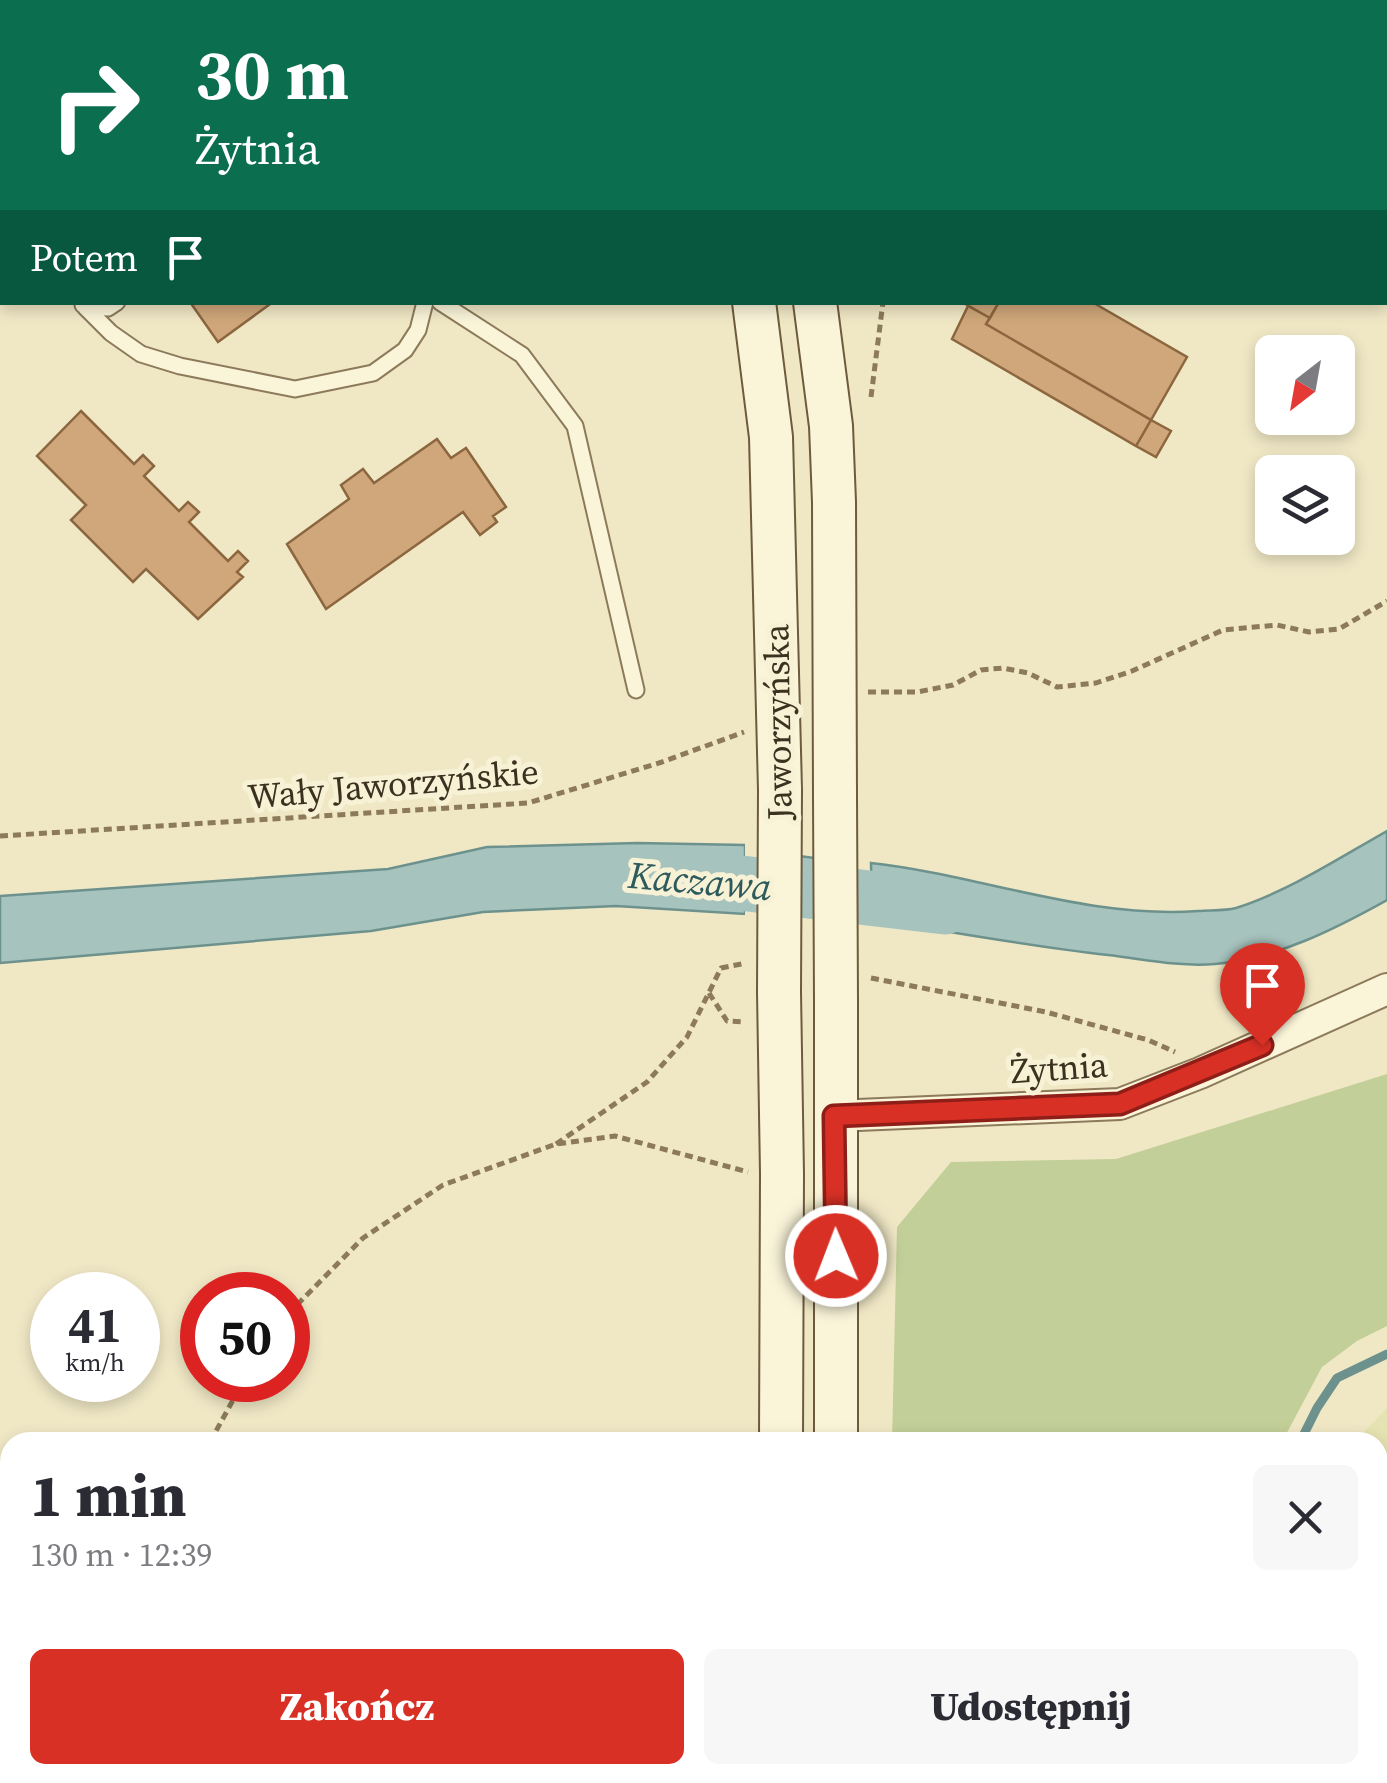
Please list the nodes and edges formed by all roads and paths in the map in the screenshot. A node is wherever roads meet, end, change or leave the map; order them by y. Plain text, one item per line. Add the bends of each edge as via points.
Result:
1 (83, 305) edge
2 (88, 305) edge
3 (112, 305) edge
4 (424, 305) edge
5 (445, 305) edge
6 (754, 305) edge
7 (815, 305) edge
8 (883, 305) edge
9 (871, 397) dead end
10 (1387, 601) edge
11 (636, 690) dead end
12 (835, 692) junction
13 (780, 728) junction
14 (0, 836) edge
15 (722, 968) dead end
16 (886, 980) dead end
17 (1387, 988) edge
18 (709, 993) junction
19 (765, 1007) junction
20 (1200, 1074) junction
21 (834, 1116) junction
22 (556, 1144) junction
23 (782, 1174) junction
24 (310, 1292) edge
25 (232, 1402) edge
26 (215, 1432) edge
27 (782, 1432) edge
28 (836, 1432) edge

1 - 4 lane via 141,354 295,389 373,373 406,350
2 - 3 lane
5 - 11 lane via 522,355 574,426
6 - 13 main road, Jaworzyńska via 770,437
7 - 12 main road, Jaworzyńska via 831,426
8 - 9 path
10 - 12 path via 1339,629 1223,630 1096,683 1057,687 1003,668 917,692
12 - 21 main road, Jaworzyńska, bridge
13 - 14 path, Wały Jaworzyńskie via 732,734 528,803
13 - 19 main road, Jaworzyńska, bridge
15 - 18 path
16 - 20 path via 1148,1040 1174,1050
17 - 20 street, Żytnia
18 - 19 path via 727,1022
18 - 22 path via 687,1037 647,1082
19 - 23 main road, Jaworzyńska
20 - 21 street, Żytnia via 1120,1104
21 - 28 main road, Jaworzyńska
22 - 23 path via 615,1136 739,1172
22 - 24 path via 443,1185 363,1238
23 - 27 main road, Jaworzyńska
25 - 26 path

